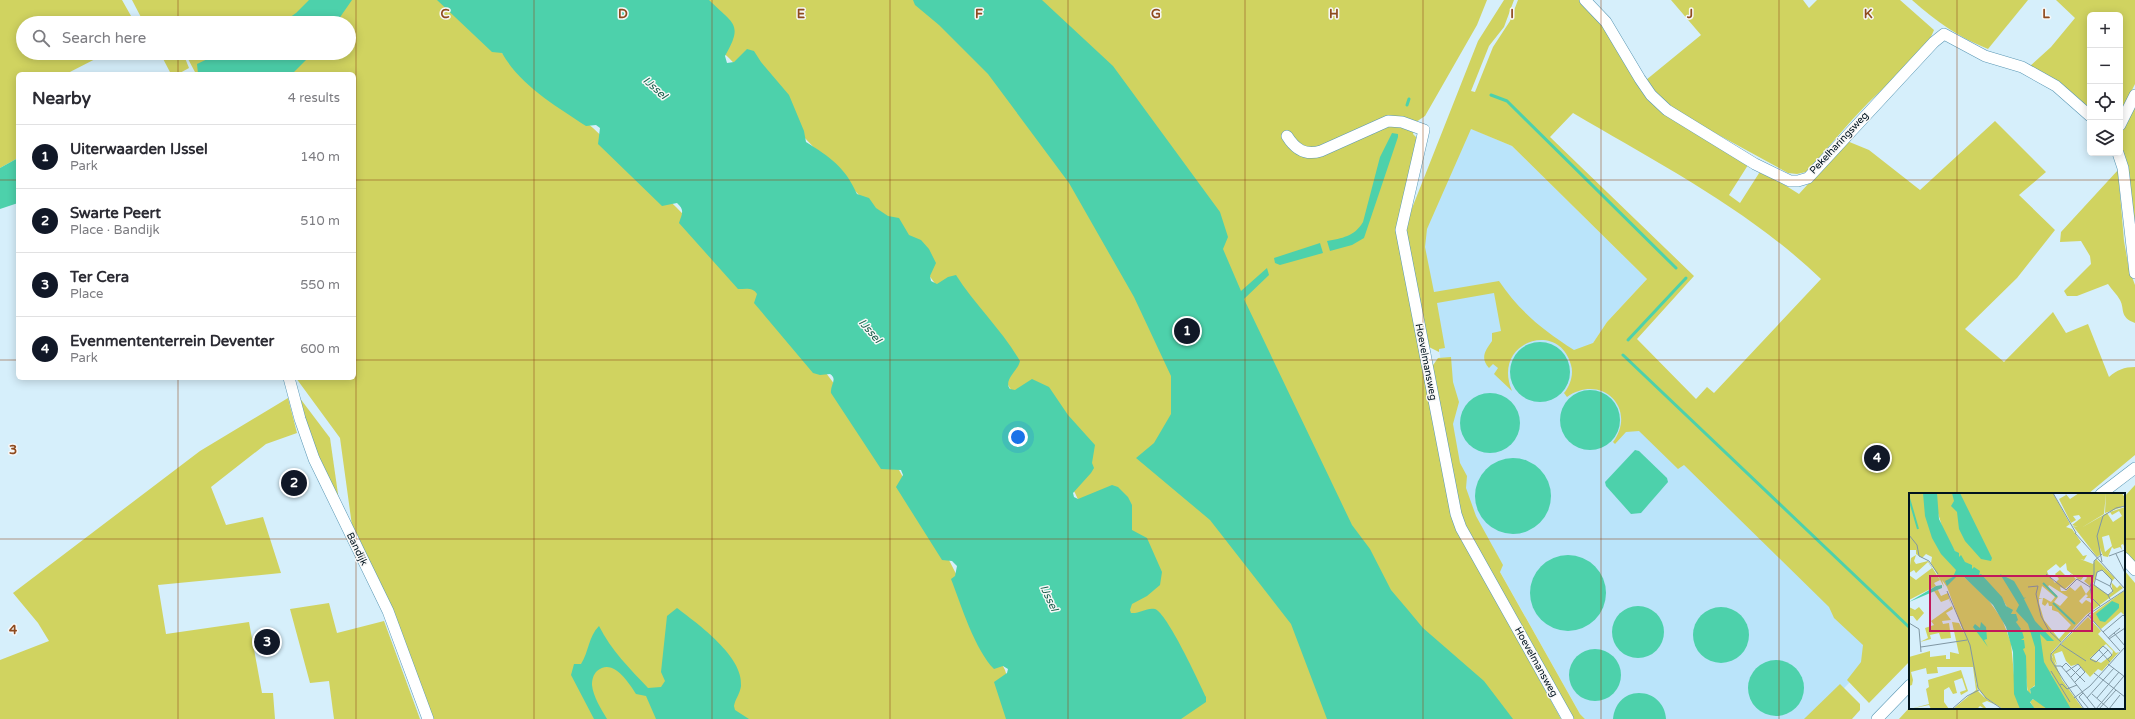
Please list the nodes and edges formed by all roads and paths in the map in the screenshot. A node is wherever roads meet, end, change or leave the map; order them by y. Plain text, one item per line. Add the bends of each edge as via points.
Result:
1 (1585, 0) edge
2 (2135, 95) edge
3 (2087, 113) edge
4 (2122, 120) edge
5 (1287, 136) dead end
6 (2119, 156) edge
7 (2135, 273) edge
8 (290, 380) edge
9 (2135, 468) edge
10 (2123, 478) junction
11 (2102, 493) edge
12 (2111, 493) edge
13 (2125, 559) edge
14 (2135, 570) edge
15 (1909, 686) edge
16 (428, 719) edge
17 (1568, 719) edge
18 (1877, 719) edge

1 - 3 street, Pekelharingsweg via 1606,22 1651,95 1667,110 1755,164 1798,182 1808,178 1944,34 1985,56 2022,67 2056,86
2 - 4 street
5 - 17 street, Hoevelmansweg via 1297,148 1313,153 1388,121 1402,122 1424,130 1401,230 1456,514 1461,528
6 - 7 street via 2123,168
8 - 16 street, Bandijk via 314,459 388,611
9 - 10 street
10 - 11 street
10 - 12 street
13 - 14 street
15 - 18 street

